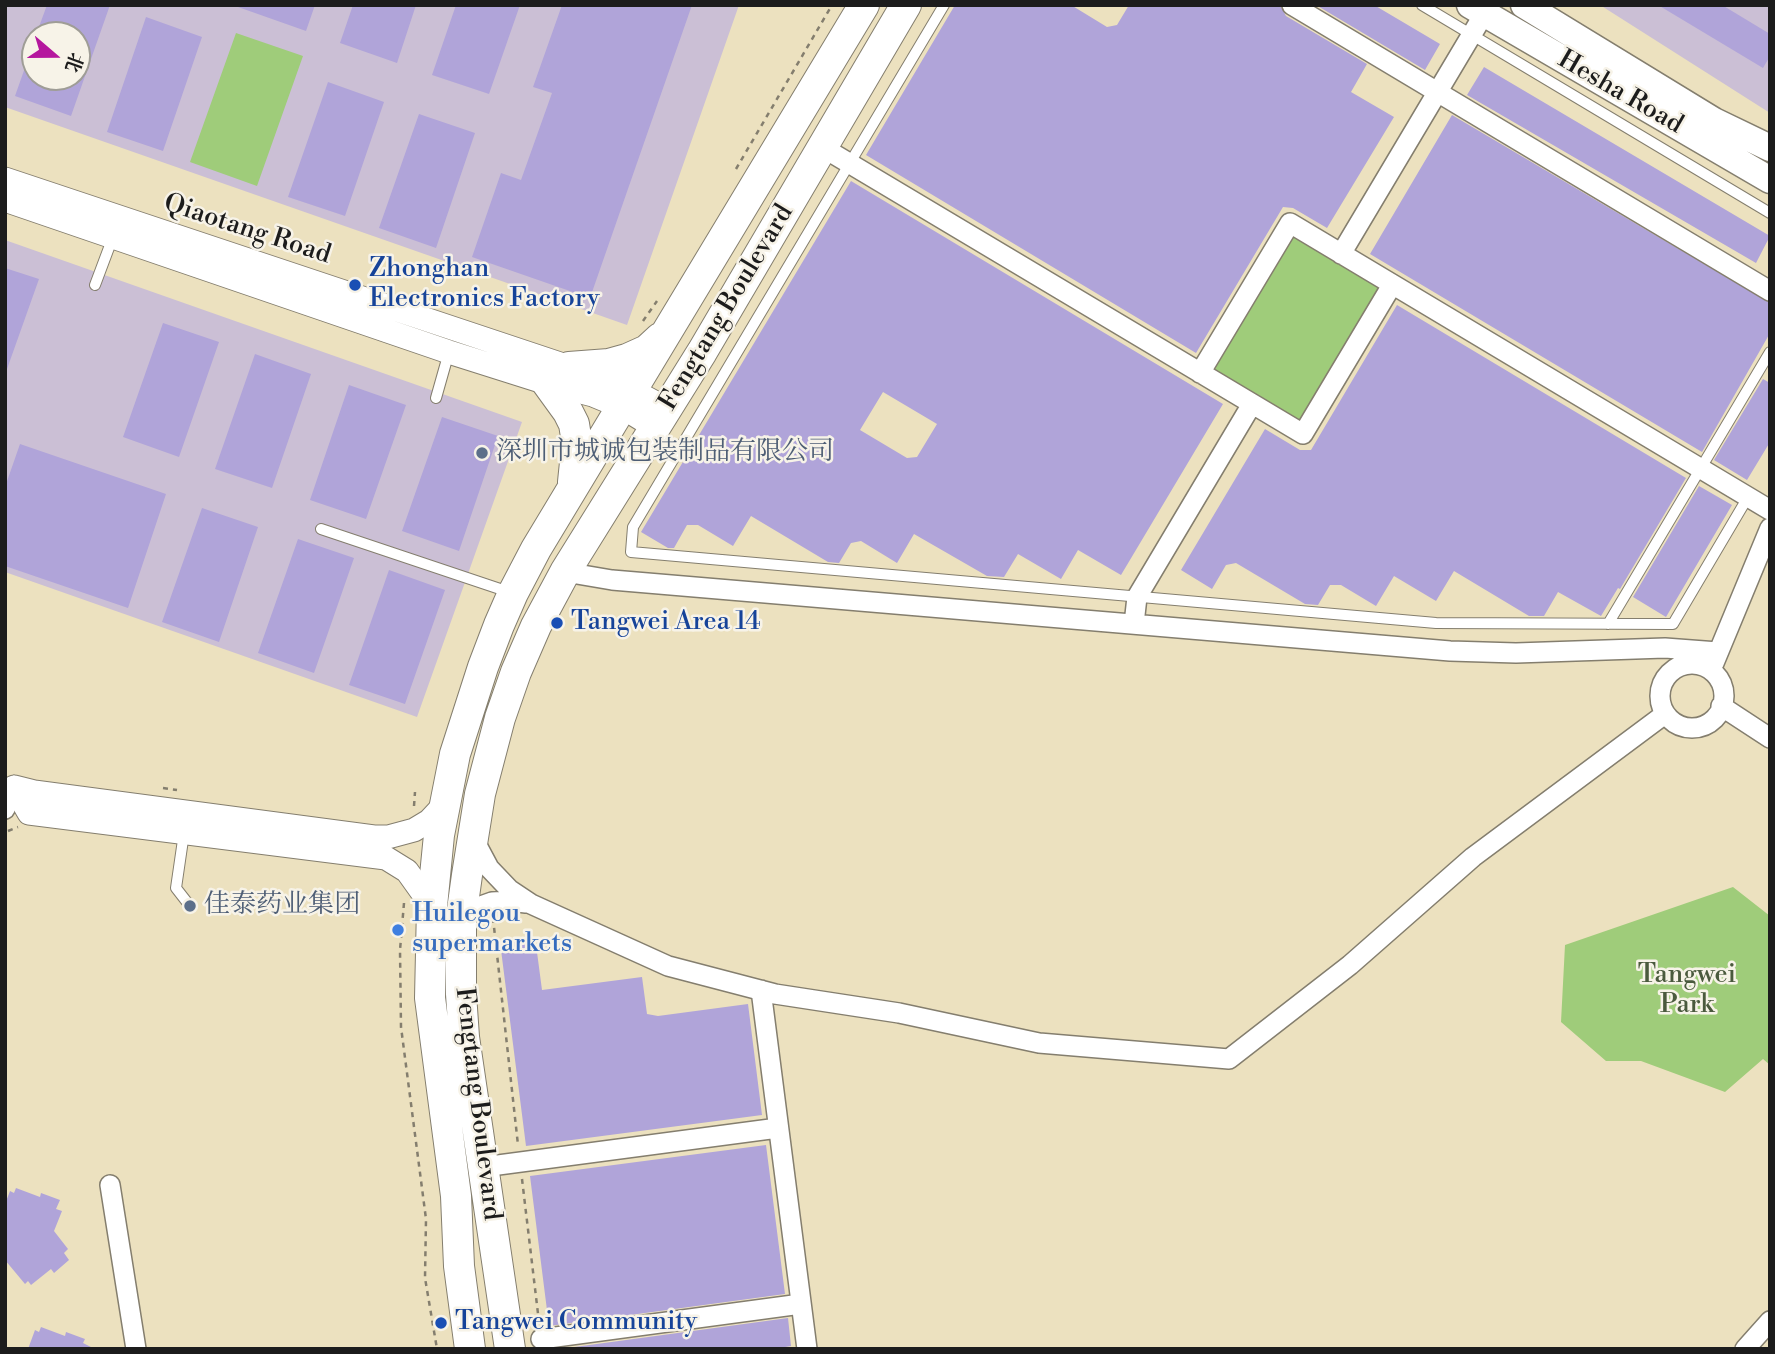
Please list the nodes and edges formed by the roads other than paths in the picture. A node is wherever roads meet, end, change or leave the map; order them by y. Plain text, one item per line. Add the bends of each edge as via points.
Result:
1 (864, 5) edge
2 (906, 5) edge
3 (944, 5) edge
4 (1292, 5) edge
5 (1422, 5) edge
6 (1524, 5) edge
7 (1475, 18) edge
8 (1437, 92) junction
9 (822, 148) junction
10 (1770, 148) edge
11 (849, 164) junction
12 (5, 179) edge
13 (1770, 180) edge
14 (5, 200) edge
15 (1770, 213) edge
16 (113, 237) junction
17 (1341, 254) junction
18 (95, 285) dead end
19 (1392, 285) junction
20 (1770, 291) edge
21 (671, 328) junction
22 (449, 352) junction
23 (1770, 352) edge
24 (1200, 373) junction
25 (558, 375) junction
26 (436, 398) dead end
27 (628, 398) junction
28 (1252, 404) junction
29 (662, 419) junction
30 (1700, 469) junction
31 (572, 492) junction
32 (1748, 498) junction
33 (1770, 510) edge
34 (1770, 528) edge
35 (321, 529) dead end
36 (565, 572) junction
37 (513, 593) junction
38 (1137, 597) junction
39 (1135, 624) junction
40 (1608, 624) junction
41 (1715, 661) junction
42 (1721, 706) junction
43 (1665, 714) junction
44 (1770, 738) edge
45 (7, 790) edge
46 (444, 805) junction
47 (184, 833) junction
48 (473, 838) junction
49 (531, 904) junction
50 (190, 906) dead end
51 (432, 906) junction
52 (461, 918) junction
53 (761, 990) junction
54 (778, 1128) junction
55 (484, 1167) junction
56 (110, 1185) dead end
57 (801, 1304) junction
58 (1770, 1321) edge
59 (541, 1339) road end
60 (136, 1349) edge
61 (471, 1349) edge
62 (510, 1349) edge
63 (807, 1349) edge
64 (1745, 1349) edge

1 - 21 main road, Fengtang Boulevard
2 - 9 main road, Fengtang Boulevard
3 - 11 lane
4 - 8 street
5 - 7 lane
6 - 10 main road, Hesha Road via 1714,121
7 - 8 street
7 - 13 main road, Hesha Road
7 - 15 lane
8 - 17 street
8 - 20 street
9 - 11 street
9 - 29 main road, Fengtang Boulevard
11 - 24 street
11 - 38 lane via 633,527 631,552
12 - 25 street, Qiaotang Road
14 - 16 street, Qiaotang Road
16 - 18 lane
16 - 22 street, Qiaotang Road
17 - 19 street
17 - 24 street via 1290,223
19 - 28 street via 1303,434
19 - 30 street
21 - 25 main road via 627,359
21 - 27 main road, Fengtang Boulevard
22 - 25 street, Qiaotang Road
22 - 26 lane
23 - 30 lane
24 - 28 street
25 - 27 street, Qiaotang Road
25 - 31 main road via 574,424 577,451
27 - 29 street, Qiaotang Road
27 - 31 main road, Fengtang Boulevard
28 - 38 street
29 - 36 main road, Fengtang Boulevard
30 - 32 street
30 - 40 lane
31 - 37 main road, Fengtang Boulevard
32 - 33 street
32 - 40 lane via 1673,624
34 - 41 street
35 - 37 lane
36 - 39 street via 612,580
36 - 48 main road, Fengtang Boulevard via 516,672 487,764
37 - 46 main road, Fengtang Boulevard via 468,710
38 - 39 street
38 - 40 lane via 1436,623
39 - 41 street via 1450,651 1665,648
41 - 42 street via 1723,690
41 - 43 street via 1672,670 1660,691
42 - 43 street via 1716,716 1699,727 1681,726
42 - 44 street
43 - 53 street via 1473,857 1350,965 1229,1059 1039,1043
45 - 46 street via 374,837 414,830
45 - 47 street via 29,813
46 - 51 main road, Fengtang Boulevard
47 - 50 lane via 176,888
47 - 51 street via 386,858 407,871
48 - 49 street via 498,880
48 - 52 main road, Fengtang Boulevard
49 - 52 street via 492,902
49 - 53 street via 668,966
51 - 61 main road, Fengtang Boulevard via 432,1031 456,1196 459,1266
52 - 55 main road, Fengtang Boulevard via 464,1037
53 - 54 street
54 - 55 street
54 - 57 street
55 - 62 main road, Fengtang Boulevard
56 - 60 street
57 - 59 street
57 - 63 street
58 - 64 street

